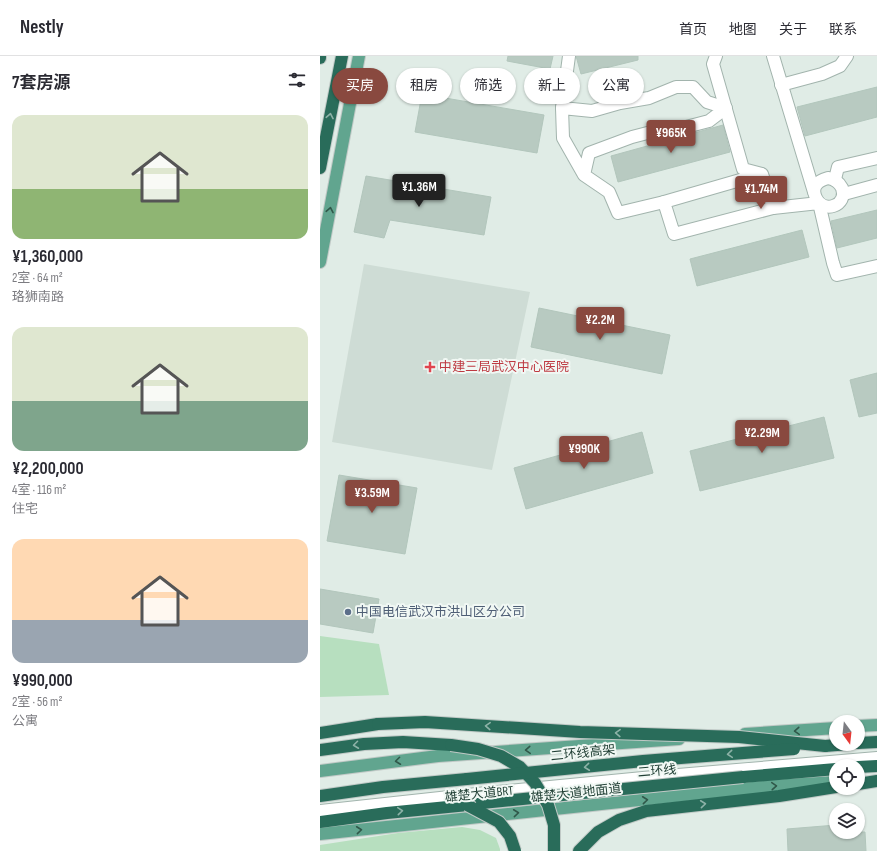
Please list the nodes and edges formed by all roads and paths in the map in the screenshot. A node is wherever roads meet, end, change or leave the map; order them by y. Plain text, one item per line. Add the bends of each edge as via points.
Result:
1 (342, 56) edge
2 (359, 56) edge
3 (568, 56) edge
4 (716, 56) edge
5 (773, 56) edge
6 (847, 56) edge
7 (781, 85) junction
8 (562, 108) junction
9 (726, 108) junction
10 (877, 158) edge
11 (320, 168) edge
12 (762, 174) junction
13 (584, 175) junction
14 (835, 180) junction
15 (877, 185) edge
16 (814, 192) junction
17 (844, 194) junction
18 (664, 202) junction
19 (819, 203) junction
20 (773, 208) junction
21 (320, 262) edge
22 (877, 266) edge
23 (877, 725) edge
24 (865, 726) edge
25 (829, 729) edge
26 (320, 733) edge
27 (877, 742) edge
28 (865, 743) edge
29 (825, 746) junction
30 (829, 746) edge
31 (320, 750) edge
32 (877, 758) edge
33 (320, 765) edge
34 (877, 766) edge
35 (865, 767) edge
36 (337, 769) junction
37 (829, 770) edge
38 (320, 771) edge
39 (877, 780) edge
40 (865, 781) edge
41 (829, 782) edge
42 (865, 783) edge
43 (829, 788) edge
44 (320, 796) edge
45 (467, 805) junction
46 (320, 811) edge
47 (320, 822) edge
48 (320, 834) edge
49 (514, 851) edge
50 (554, 851) edge
51 (579, 851) edge

11 -> 1 highway
21 -> 2 main road
3 - 8 street
4 - 9 street via 713,64
5 - 7 street
6 - 7 street via 840,66 822,74
7 - 16 street
8 - 9 street via 592,111 649,98 676,88 693,87 707,102
8 - 13 street via 563,138
9 - 12 street via 742,169
9 - 13 street via 709,121 654,131 589,153
10 - 14 street via 838,167
12 - 18 street
12 - 20 street
13 - 18 street via 609,192 618,213
14 - 16 street via 821,180
14 - 17 street via 841,185
15 - 17 street
16 - 19 street
17 - 19 street via 837,205 831,207
18 - 20 street via 674,234
19 - 20 street
19 - 22 street via 837,276
23 - 24 main road
25 -> 36 main road via 438,756
29 -> 26 highway, bridge via 739,737 580,732 425,722 378,724
27 - 28 highway
29 - 30 highway, 二环线高架
29 -> 44 highway, 二环线高架, bridge via 642,761 383,787
50 -> 31 highway, bridge via 554,824 548,805 535,783 520,767 501,756 478,749 403,742
32 - 46 street, 雄楚大道BRT via 643,778
33 - 36 main road
34 - 35 highway
36 - 38 main road
37 - 45 highway, 二环线, bridge
39 - 40 main road
39 - 42 highway
48 -> 41 main road, 雄楚大道地面道 via 771,786
51 -> 43 highway via 598,832 619,820 646,811
47 -> 45 highway, 二环线 via 386,812
45 - 49 highway, bridge via 499,822 510,836

